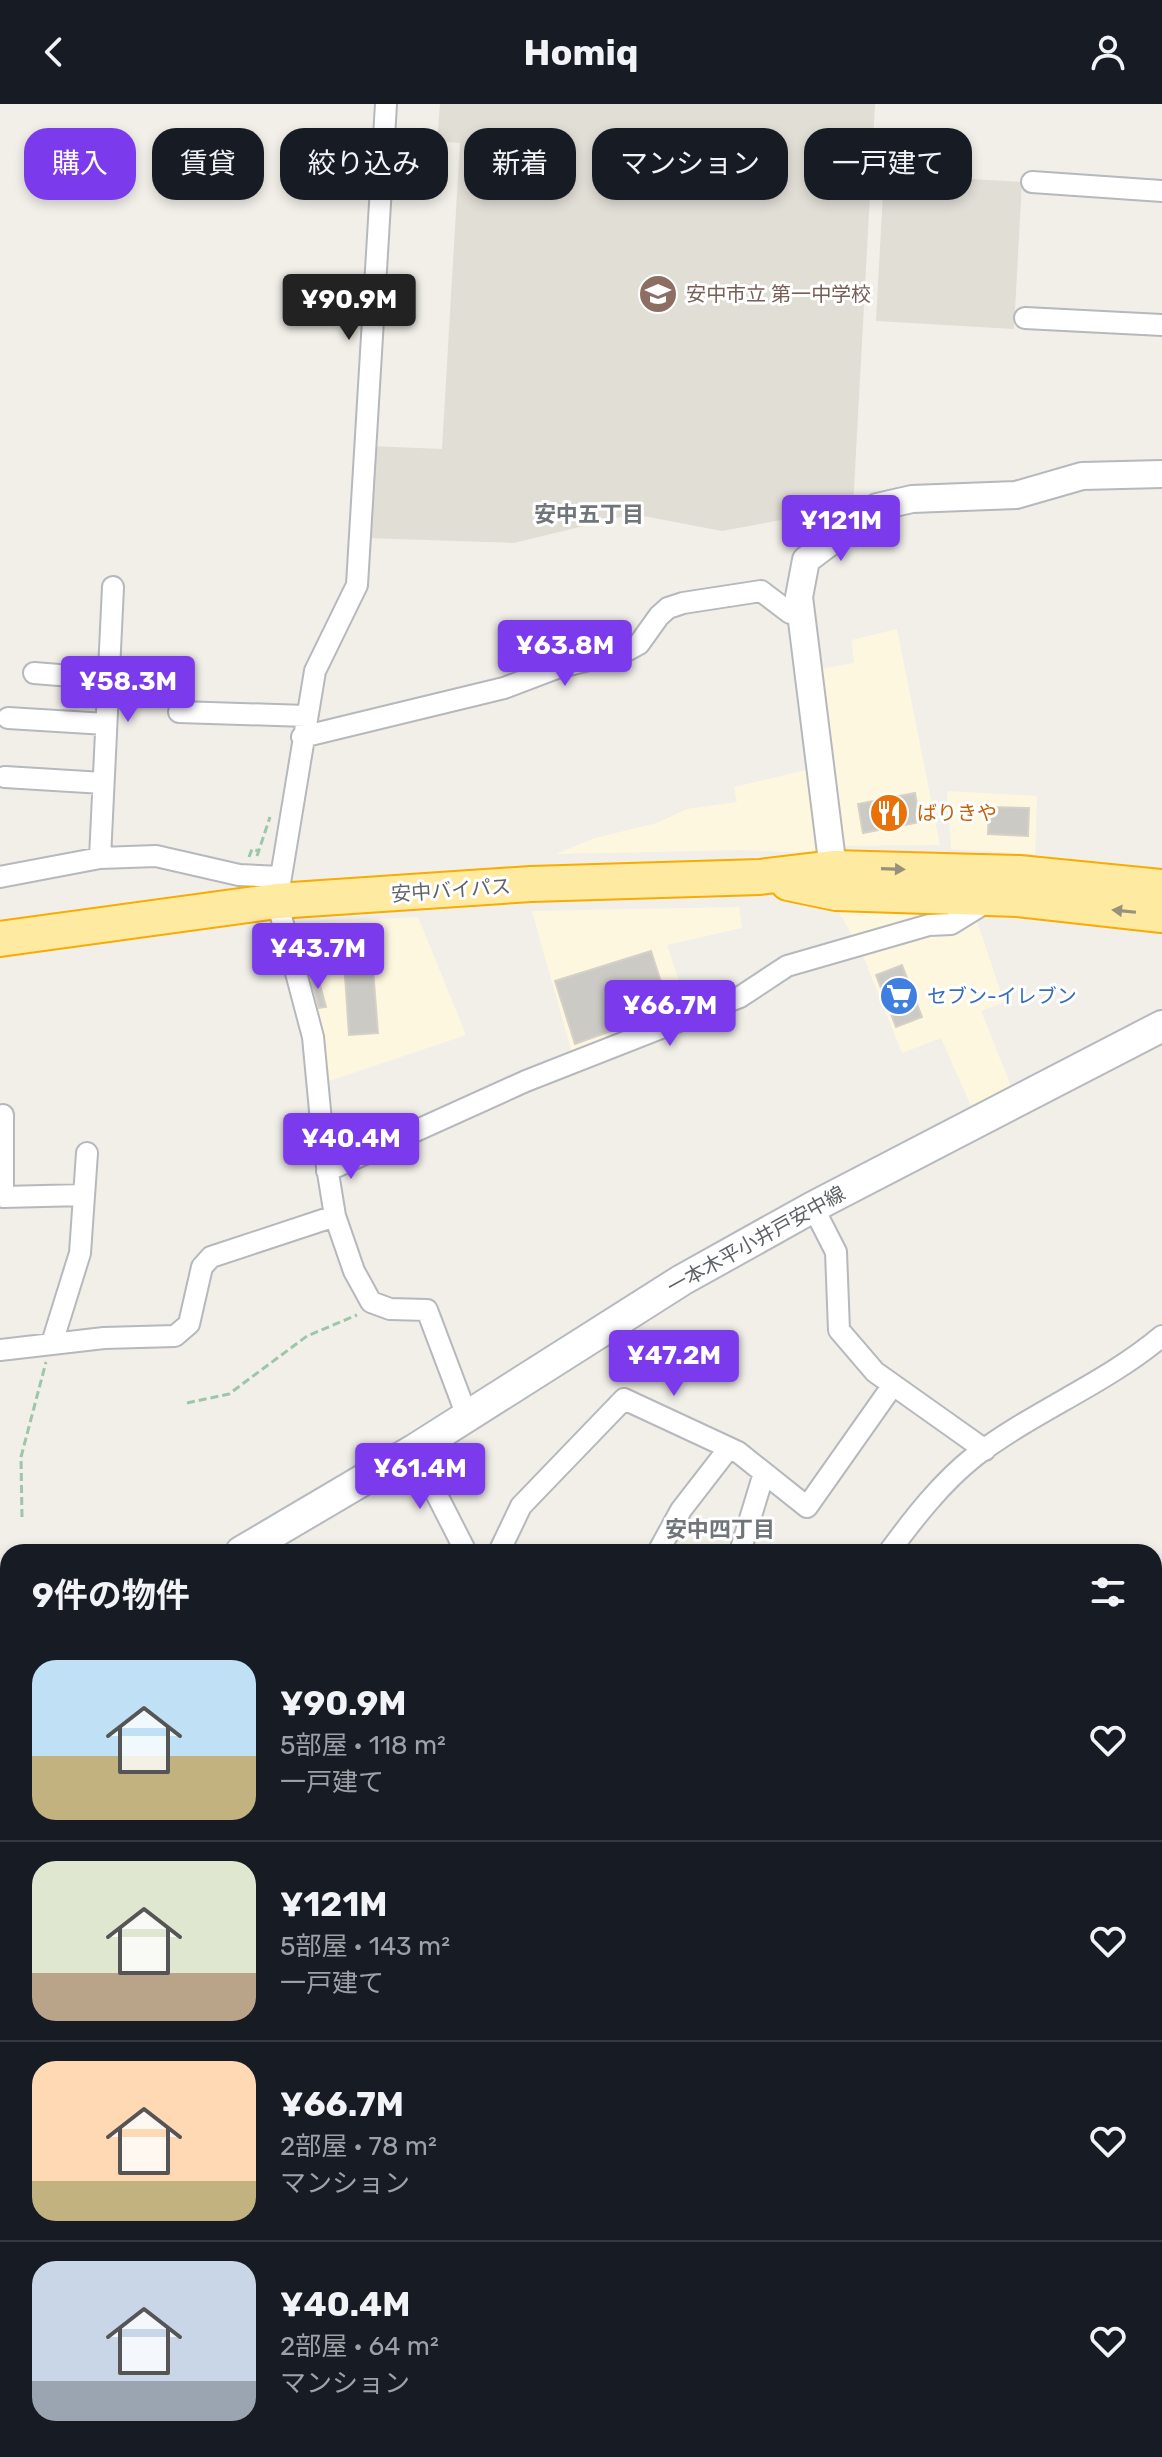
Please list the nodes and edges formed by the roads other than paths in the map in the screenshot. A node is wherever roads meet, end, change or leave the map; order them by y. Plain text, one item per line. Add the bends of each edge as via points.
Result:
1 (386, 104) edge
2 (1032, 182) dead end
3 (1162, 191) edge
4 (1025, 318) dead end
5 (1162, 325) edge
6 (1162, 474) edge
7 (113, 587) dead end
8 (800, 613) junction
9 (34, 673) dead end
10 (109, 679) junction
11 (179, 712) dead end
12 (306, 716) junction
13 (8, 718) dead end
14 (106, 724) junction
15 (302, 737) junction
16 (5, 777) dead end
17 (103, 783) junction
18 (100, 858) junction
19 (0, 877) edge
20 (835, 880) junction
21 (1162, 887) edge
22 (279, 889) junction
23 (992, 899) junction
24 (1162, 915) edge
25 (0, 939) edge
26 (1162, 1026) edge
27 (3, 1115) dead end
28 (87, 1153) dead end
29 (327, 1171) junction
30 (84, 1195) junction
31 (813, 1207) junction
32 (335, 1216) junction
33 (1162, 1336) edge
34 (52, 1343) junction
35 (0, 1350) edge
36 (893, 1385) junction
37 (467, 1416) junction
38 (729, 1448) junction
39 (414, 1450) junction
40 (985, 1450) junction
41 (764, 1473) junction
42 (255, 1544) edge
43 (462, 1544) edge
44 (503, 1544) edge
45 (662, 1544) edge
46 (742, 1544) edge
47 (895, 1544) edge

1 - 12 street via 358,576 315,671
2 - 3 street
4 - 5 street
6 - 8 street via 1082,476 1016,495 912,499 877,507 806,560
7 - 10 street
8 - 15 street via 790,613 761,591 683,603 659,616 639,644 628,650 504,688
8 - 20 street
9 - 10 street
10 - 14 street
11 - 12 street
12 - 15 street
13 - 14 street
14 - 17 street
15 - 22 street
16 - 17 street
17 - 18 street
18 - 19 street
18 - 22 street via 156,856
20 -> 21 highway, 安中バイパス via 1019,873
20 - 22 highway, 安中バイパス via 760,877
20 - 23 highway, 安中バイパス
22 - 25 highway, 安中バイパス
22 - 29 street via 313,1037
24 -> 23 highway, 安中バイパス
23 - 29 street via 951,924 929,925 787,966 740,997 526,1081
26 - 31 main road, 一本木平小井戸安中線
27 - 30 street via 3,1197
28 - 30 street
29 - 32 street
30 - 34 street via 80,1253
31 - 36 street via 836,1252 839,1330
31 - 37 main road, 一本木平小井戸安中線 via 641,1304
32 - 34 street via 211,1257 202,1267 189,1324 175,1336
32 - 37 street via 371,1302 390,1309 427,1310
33 - 40 street
34 - 35 street
36 - 40 street
36 - 41 street via 807,1507
37 - 39 main road, 一本木平小井戸安中線
38 - 41 street
38 - 44 street via 624,1399 521,1506
38 - 45 street via 681,1510
39 - 42 main road, 一本木平小井戸安中線
39 - 43 street
40 - 47 street via 926,1505
41 - 46 street

